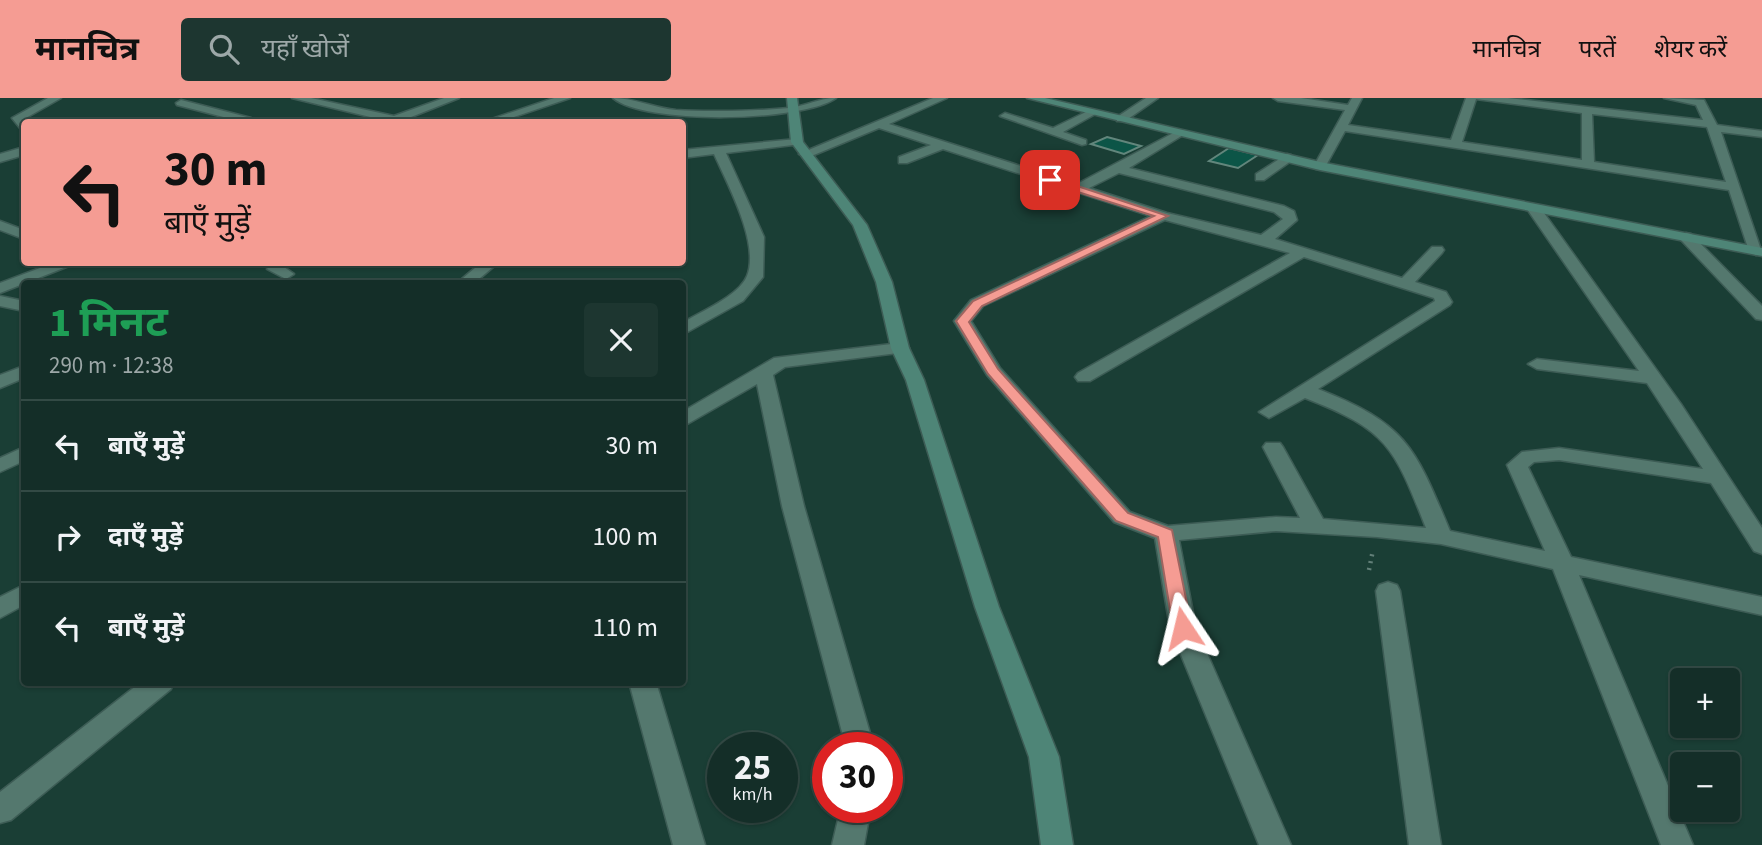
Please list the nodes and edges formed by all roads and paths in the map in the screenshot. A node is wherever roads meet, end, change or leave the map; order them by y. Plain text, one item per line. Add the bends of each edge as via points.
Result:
1 (56, 98) edge
2 (297, 98) edge
3 (454, 98) edge
4 (565, 98) edge
5 (618, 98) edge
6 (831, 98) edge
7 (942, 98) edge
8 (1032, 98) edge
9 (1153, 98) edge
10 (1279, 98) edge
11 (1471, 98) edge
12 (1480, 98) edge
13 (1670, 98) edge
14 (43, 103) junction
15 (181, 103) dead end
16 (1354, 103) edge
17 (792, 105) edge
18 (11, 110) dead end
19 (1587, 110) junction
20 (1094, 112) junction
21 (1005, 116) dead end
22 (243, 119) edge
23 (390, 119) edge
24 (404, 119) edge
25 (498, 119) edge
26 (1121, 119) junction
27 (21, 123) edge
28 (879, 124) junction
29 (1712, 126) junction
30 (1342, 127) junction
31 (1054, 132) junction
32 (1178, 133) junction
33 (1762, 134) edge
34 (1082, 142) dead end
35 (944, 144) junction
36 (1455, 145) junction
37 (801, 148) junction
38 (719, 151) junction
39 (21, 152) edge
40 (686, 154) edge
41 (0, 158) edge
42 (1287, 158) junction
43 (903, 160) dead end
44 (1588, 165) junction
45 (1320, 166) junction
46 (1118, 169) junction
47 (1260, 177) dead end
48 (1732, 187) junction
49 (1076, 189) junction
50 (1534, 209) junction
51 (1163, 216) junction
52 (0, 225) edge
53 (21, 234) edge
54 (1686, 237) junction
55 (1264, 240) junction
56 (1437, 250) dead end
57 (1759, 252) edge
58 (1300, 253) junction
59 (61, 266) edge
60 (487, 266) edge
61 (21, 280) edge
62 (22, 280) edge
63 (468, 280) edge
64 (1405, 284) junction
65 (0, 288) edge
66 (0, 301) edge
67 (21, 305) edge
68 (1762, 315) edge
69 (686, 328) edge
70 (900, 348) junction
71 (1537, 364) dead end
72 (21, 372) edge
73 (764, 373) junction
74 (1084, 376) dead end
75 (1652, 377) junction
76 (0, 382) edge
77 (1305, 391) junction
78 (1269, 412) dead end
79 (686, 418) edge
80 (1273, 447) dead end
81 (21, 455) edge
82 (0, 466) edge
83 (1719, 478) junction
84 (1316, 527) junction
85 (1166, 534) junction
86 (1758, 534) edge
87 (1441, 537) junction
88 (1563, 563) junction
89 (1388, 591) dead end
90 (21, 596) edge
91 (1762, 606) edge
92 (0, 609) edge
93 (156, 686) edge
94 (643, 686) edge
95 (856, 732) edge
96 (0, 810) edge
97 (853, 823) edge
98 (689, 845) edge
99 (848, 845) edge
100 (1057, 845) edge
101 (1275, 845) edge
102 (1425, 845) edge
103 (1677, 845) edge

1 - 14 street
2 - 23 street
3 - 24 street
4 - 25 street
5 - 17 street via 639,108 676,113
6 - 17 street
7 - 28 street
8 - 20 street
9 - 26 street
10 - 16 street
11 - 36 street
12 - 19 street
13 - 29 street via 1700,102
14 - 18 street
14 - 27 street via 17,118
15 - 22 street
16 - 30 street
17 - 37 street
19 - 29 street
19 - 44 street
20 - 26 street
20 - 31 street
21 - 31 street
26 - 32 street
28 - 35 street
28 - 37 street
29 - 33 street
29 - 48 street
30 - 36 street
30 - 45 street
31 - 34 street
32 - 42 street
32 - 46 street
35 - 43 street
35 - 49 street
36 - 44 street
37 - 38 street
37 - 70 street via 860,225 884,282
38 - 40 street
38 - 69 street via 757,237 755,277 737,298
39 - 41 street
42 - 45 street
42 - 47 street
44 - 48 street
45 - 50 street
46 - 49 street
46 - 55 street via 1289,214 1290,220
48 - 57 street
49 - 51 street
50 - 54 street
50 - 75 street
51 - 55 street
51 - 85 street via 977,303 962,321 993,371 1122,517
52 - 53 street
54 - 57 street
54 - 68 street
55 - 58 street
56 - 64 street
58 - 64 street
58 - 74 street
59 - 62 street
60 - 63 street
61 - 65 street
64 - 77 street via 1440,295 1444,302
66 - 67 street
70 - 73 street via 780,362
70 - 100 street via 915,380 987,607 1044,757
71 - 75 street
72 - 76 street
73 - 79 street
73 - 95 street via 793,506
75 - 83 street
77 - 78 street
77 - 87 street via 1371,420 1396,442 1408,459
80 - 84 street
81 - 82 street
83 - 86 street
83 - 88 street via 1559,454 1529,456 1517,465
84 - 85 street via 1276,524
84 - 87 street
85 - 101 street via 1183,628
87 - 88 street
88 - 91 street
88 - 103 street
89 - 102 street
90 - 92 street
93 - 96 street
94 - 98 street
97 - 99 street

